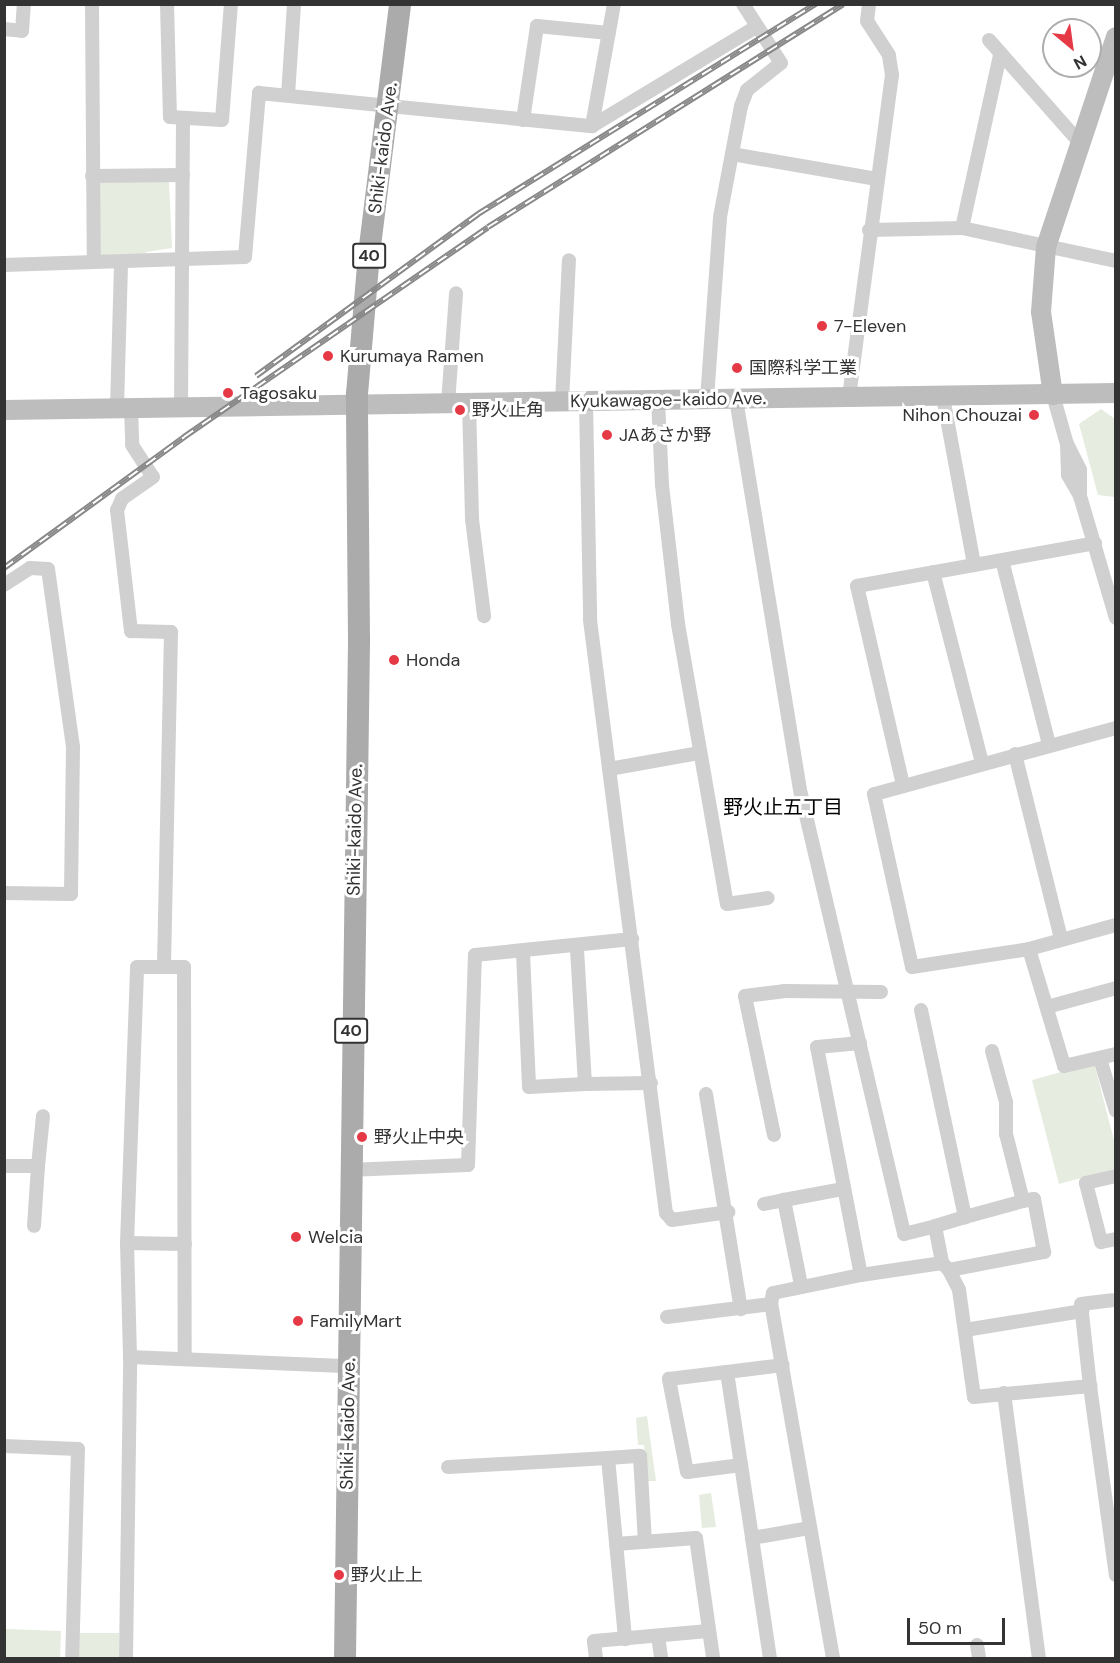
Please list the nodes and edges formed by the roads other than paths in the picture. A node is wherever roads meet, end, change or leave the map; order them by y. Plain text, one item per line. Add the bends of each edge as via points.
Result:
1 (24, 4) edge
2 (92, 4) edge
3 (167, 4) edge
4 (231, 4) edge
5 (294, 4) edge
6 (400, 4) edge
7 (614, 4) edge
8 (743, 4) edge
9 (869, 4) edge
10 (756, 27) junction
11 (4, 29) edge
12 (609, 33) junction
13 (1116, 37) edge
14 (989, 40) dead end
15 (1000, 55) junction
16 (288, 95) junction
17 (388, 108) junction
18 (183, 118) junction
19 (523, 120) junction
20 (592, 126) junction
21 (1080, 143) junction
22 (732, 154) junction
23 (183, 175) junction
24 (92, 176) junction
25 (877, 179) junction
26 (962, 228) junction
27 (869, 230) junction
28 (1046, 247) junction
29 (181, 260) junction
30 (569, 260) dead end
31 (1116, 261) edge
32 (94, 262) junction
33 (121, 262) junction
34 (4, 265) edge
35 (456, 293) dead end
36 (1116, 393) edge
37 (1053, 394) junction
38 (849, 397) junction
39 (943, 397) junction
40 (707, 399) junction
41 (736, 399) junction
42 (658, 400) junction
43 (562, 402) junction
44 (586, 402) junction
45 (448, 403) junction
46 (469, 403) junction
47 (357, 404) junction
48 (181, 407) junction
49 (124, 408) junction
50 (4, 410) edge
51 (1095, 543) junction
52 (1002, 560) junction
53 (974, 565) junction
54 (933, 572) junction
55 (4, 585) edge
56 (484, 616) dead end
57 (1116, 618) edge
58 (1116, 729) edge
59 (1049, 746) junction
60 (699, 753) junction
61 (1015, 754) junction
62 (982, 763) junction
63 (609, 769) junction
64 (903, 785) junction
65 (4, 893) edge
66 (768, 897) dead end
67 (1116, 925) edge
68 (632, 939) junction
69 (1061, 939) junction
70 (577, 948) junction
71 (1029, 949) junction
72 (523, 953) junction
73 (164, 966) junction
74 (1116, 988) edge
75 (881, 992) dead end
76 (848, 993) junction
77 (1047, 1007) junction
78 (921, 1010) dead end
79 (860, 1043) junction
80 (992, 1051) dead end
81 (1116, 1054) edge
82 (1100, 1059) junction
83 (651, 1083) junction
84 (585, 1084) junction
85 (706, 1094) dead end
86 (1116, 1112) edge
87 (43, 1116) dead end
88 (774, 1135) dead end
89 (4, 1166) edge
90 (38, 1166) junction
91 (349, 1170) junction
92 (1116, 1176) edge
93 (842, 1189) junction
94 (784, 1200) junction
95 (1023, 1201) junction
96 (764, 1204) dead end
97 (728, 1212) junction
98 (965, 1217) junction
99 (34, 1226) dead end
100 (935, 1226) junction
101 (1116, 1239) edge
102 (127, 1243) junction
103 (185, 1244) junction
104 (946, 1266) junction
105 (861, 1275) junction
106 (801, 1285) junction
107 (1112, 1300) dead end
108 (771, 1304) junction
109 (741, 1310) junction
110 (1082, 1311) junction
111 (667, 1317) dead end
112 (965, 1330) junction
113 (130, 1357) junction
114 (185, 1359) junction
115 (783, 1365) junction
116 (349, 1366) junction
117 (727, 1372) junction
118 (1090, 1386) junction
119 (1004, 1393) junction
120 (4, 1446) edge
121 (608, 1458) junction
122 (741, 1465) junction
123 (448, 1467) dead end
124 (810, 1527) junction
125 (752, 1538) junction
126 (645, 1542) junction
127 (616, 1544) junction
128 (1116, 1575) edge
129 (709, 1631) junction
130 (658, 1636) junction
131 (625, 1639) junction
132 (72, 1659) edge
133 (126, 1659) edge
134 (345, 1659) edge
135 (596, 1659) edge
136 (661, 1659) edge
137 (713, 1659) edge
138 (770, 1659) edge
139 (833, 1659) edge
140 (1039, 1659) edge

1 - 11 street via 22,31
2 - 24 street
3 - 18 street via 170,117
4 - 18 street via 222,120
5 - 16 street
6 - 17 main road, Shiki-kaido Ave. / 40
7 - 12 street
8 - 10 street
9 - 25 street via 867,21 889,55 892,75
10 - 20 street
10 - 22 street via 781,63 747,90
12 - 19 street via 537,26
12 - 20 street
13 - 21 main road
14 - 15 street
15 - 21 street
15 - 26 street
16 - 17 street
16 - 29 street via 259,93 245,257
17 - 19 street
17 - 47 main road, Shiki-kaido Ave. / 40 via 369,254
18 - 23 street
19 - 20 street
21 - 28 main road
22 - 25 street
22 - 40 street via 720,217
23 - 24 street
23 - 29 street
24 - 32 street
25 - 27 street
26 - 27 street
26 - 28 street
27 - 38 street
28 - 31 street
28 - 37 main road via 1041,312
29 - 33 street
29 - 48 street
30 - 43 street
32 - 33 street
32 - 34 street
33 - 49 street
35 - 45 street
36 - 37 main road, Kyukawagoe-kaido Ave.
37 - 39 main road, Kyukawagoe-kaido Ave.
37 - 51 street via 1067,444 1080,470 1080,496
38 - 39 main road, Kyukawagoe-kaido Ave.
38 - 41 main road, Kyukawagoe-kaido Ave.
39 - 53 street
40 - 41 main road, Kyukawagoe-kaido Ave.
40 - 42 main road, Kyukawagoe-kaido Ave.
41 - 76 street via 793,750
42 - 44 main road, Kyukawagoe-kaido Ave.
42 - 60 street via 669,547
43 - 44 main road, Kyukawagoe-kaido Ave.
43 - 46 main road, Kyukawagoe-kaido Ave.
44 - 63 street via 590,620
45 - 46 main road, Kyukawagoe-kaido Ave.
45 - 47 main road, Kyukawagoe-kaido Ave.
46 - 56 street via 472,519
47 - 48 main road, Kyukawagoe-kaido Ave.
47 - 91 main road, Shiki-kaido Ave. / 40 via 359,638
48 - 49 main road, Kyukawagoe-kaido Ave.
49 - 50 main road, Kyukawagoe-kaido Ave.
49 - 73 street via 132,445 153,477 122,499 117,510 131,632 171,632
51 - 52 street
51 - 57 street
52 - 53 street
52 - 59 street
53 - 54 street
54 - 62 street
54 - 64 street via 857,586
55 - 65 street via 30,568 48,569 73,748 71,894
58 - 59 street
59 - 61 street
60 - 63 street
60 - 66 street via 727,904
61 - 62 street
61 - 69 street
62 - 64 street
63 - 68 street
64 - 71 street via 874,794 912,967
67 - 69 street
68 - 70 street
68 - 83 street
69 - 71 street
70 - 72 street
70 - 84 street
71 - 77 street
72 - 84 street via 529,1087
72 - 91 street via 475,955 468,1165
73 - 102 street via 137,967
73 - 103 street via 184,967
74 - 77 street
75 - 76 street
76 - 79 street
76 - 88 street via 784,991 745,996
77 - 82 street via 1064,1066
78 - 98 street
79 - 93 street via 817,1047
79 - 100 street via 904,1234
80 - 95 street via 1006,1102 1006,1134
81 - 82 street
82 - 86 street
83 - 84 street
83 - 97 street via 666,1213 672,1220
85 - 97 street
87 - 90 street
89 - 90 street
90 - 99 street
91 - 116 main road, Shiki-kaido Ave. / 40
92 - 101 street via 1086,1183 1101,1242
93 - 94 street
93 - 105 street
94 - 96 street
94 - 106 street
95 - 98 street
95 - 104 street via 1034,1199 1044,1252
97 - 109 street
98 - 100 street
100 - 104 street
102 - 103 street
102 - 113 street
103 - 114 street
104 - 105 street
104 - 112 street via 958,1290
105 - 106 street
106 - 108 street via 778,1290
107 - 110 street via 1081,1304
108 - 109 street
108 - 115 street
109 - 111 street
110 - 112 street
110 - 118 street
112 - 119 street via 974,1397
113 - 114 street
113 - 133 street
114 - 116 street
115 - 117 street
115 - 124 street
116 - 134 main road, Shiki-kaido Ave. / 40
117 - 122 street
117 - 122 street via 669,1379 687,1472
118 - 119 street
118 - 128 street
119 - 140 street
120 - 132 street via 78,1449
121 - 123 street
121 - 126 street via 640,1456
121 - 127 street
122 - 125 street
124 - 125 street
124 - 139 street
125 - 138 street
126 - 127 street
126 - 129 street via 696,1538
127 - 131 street
129 - 130 street
129 - 137 street
130 - 131 street
130 - 136 street
131 - 135 street via 594,1641

